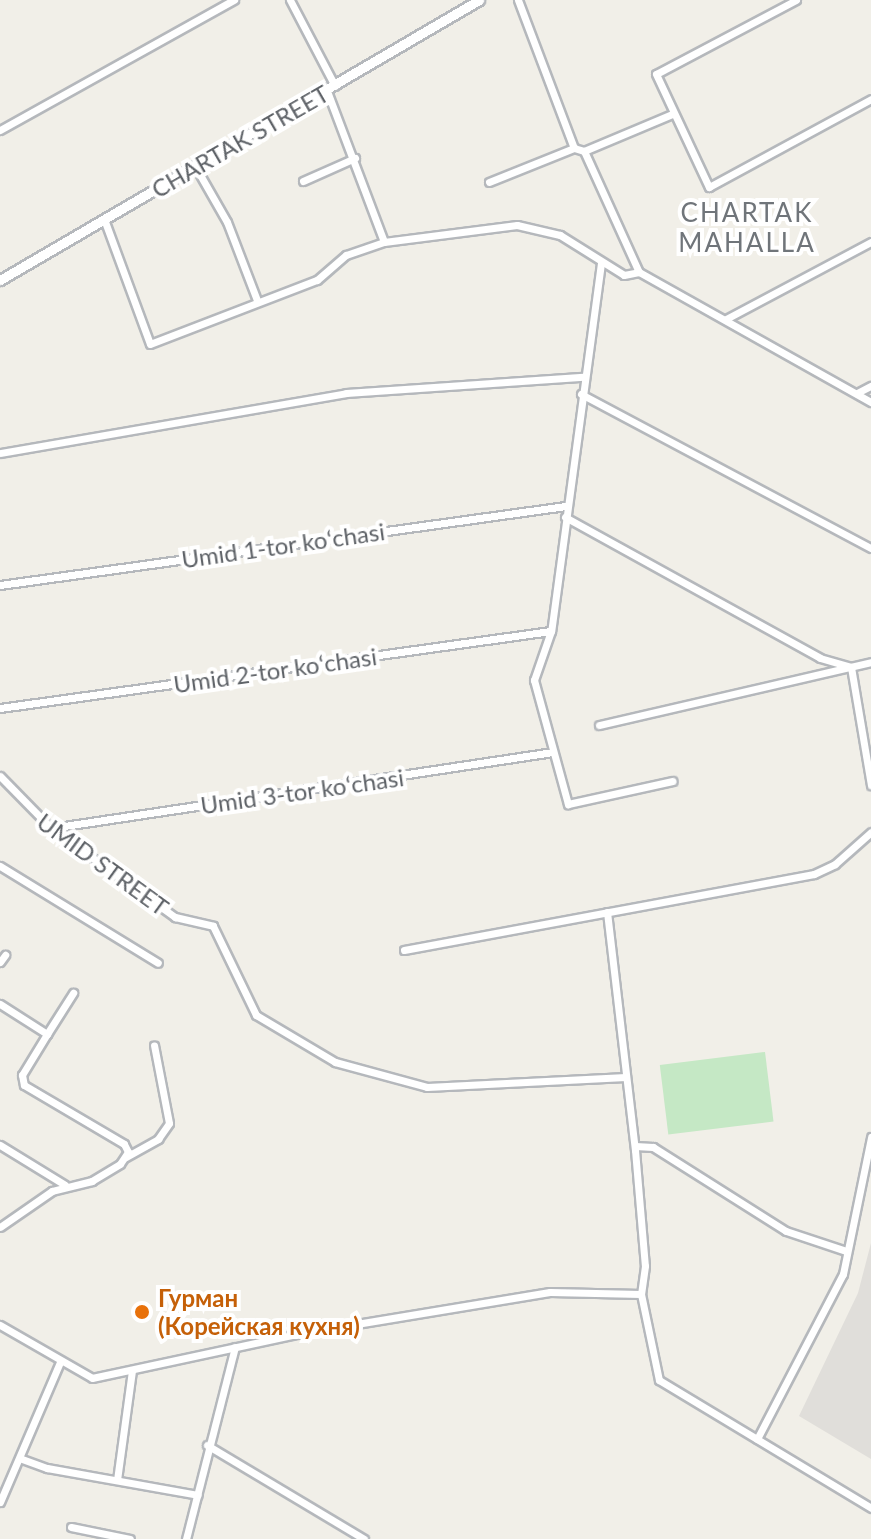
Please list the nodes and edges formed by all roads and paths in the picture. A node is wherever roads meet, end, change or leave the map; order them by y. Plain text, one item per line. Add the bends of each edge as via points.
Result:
1 (234, 0) edge
2 (290, 0) edge
3 (479, 0) edge
4 (518, 0) edge
5 (796, 0) edge
6 (331, 88) junction
7 (871, 99) edge
8 (672, 114) junction
9 (0, 130) edge
10 (574, 148) junction
11 (584, 151) junction
12 (355, 158) junction
13 (195, 166) junction
14 (303, 181) dead end
15 (489, 182) dead end
16 (104, 219) junction
17 (384, 242) junction
18 (871, 242) edge
19 (601, 263) junction
20 (639, 272) junction
21 (0, 280) edge
22 (257, 300) junction
23 (726, 319) junction
24 (583, 377) junction
25 (871, 386) edge
26 (857, 393) junction
27 (581, 394) junction
28 (871, 402) edge
29 (0, 453) edge
30 (566, 506) junction
31 (565, 517) junction
32 (871, 548) edge
33 (0, 585) edge
34 (551, 631) junction
35 (871, 662) edge
36 (851, 667) junction
37 (0, 708) edge
38 (599, 725) dead end
39 (553, 752) junction
40 (0, 776) edge
41 (673, 781) dead end
42 (871, 785) edge
43 (51, 828) junction
44 (871, 832) edge
45 (0, 866) edge
46 (607, 912) junction
47 (404, 950) dead end
48 (158, 963) dead end
49 (73, 993) dead end
50 (0, 1004) edge
51 (47, 1034) junction
52 (154, 1045) dead end
53 (626, 1077) junction
54 (871, 1137) edge
55 (0, 1145) edge
56 (635, 1146) junction
57 (126, 1157) junction
58 (65, 1185) junction
59 (0, 1227) edge
60 (846, 1251) junction
61 (641, 1294) junction
62 (0, 1325) edge
63 (235, 1347) junction
64 (60, 1362) junction
65 (132, 1370) junction
66 (757, 1439) junction
67 (207, 1445) junction
68 (22, 1459) junction
69 (117, 1480) junction
70 (198, 1495) junction
71 (0, 1502) edge
72 (871, 1508) edge
73 (71, 1527) dead end
74 (130, 1539) edge
75 (186, 1539) edge
76 (364, 1539) edge

1 - 9 street
2 - 6 street
3 - 6 street, CHARTAK STREET
4 - 10 street
5 - 8 street via 656,74
6 - 12 street
6 - 13 street, CHARTAK STREET
7 - 8 street via 709,187
8 - 11 street
10 - 11 street
10 - 15 street
11 - 20 street
12 - 14 street
12 - 17 street
13 - 16 street, CHARTAK STREET
13 - 22 street via 227,222
16 - 21 street, CHARTAK STREET
16 - 22 street via 150,344
17 - 19 street via 517,225 560,235 598,256
17 - 22 street via 346,255 317,280
18 - 23 street
19 - 20 street via 624,275
19 - 24 street
20 - 23 street
23 - 26 street
24 - 27 street
24 - 29 street via 346,393
25 - 26 street
26 - 28 street
27 - 30 street
27 - 32 street
30 - 31 street
30 - 33 street, Umid 1-tor koʻchasi
31 - 34 street
31 - 36 street via 820,658
34 - 37 street, Umid 2-tor koʻchasi
34 - 39 street via 534,680
35 - 36 street
36 - 38 street
36 - 42 street
39 - 41 street via 568,804
39 - 43 street, Umid 3-tor koʻchasi
40 - 43 street, UMID STREET
43 - 53 street, UMID STREET via 175,917 213,926 256,1015 347,1068 427,1087
44 - 46 street via 835,864 814,874
45 - 48 street
46 - 47 street
46 - 53 street
49 - 51 street
50 - 51 street
51 - 57 street via 22,1075 24,1085 124,1144
52 - 57 street via 169,1123 158,1139
53 - 56 street
54 - 60 street
55 - 58 street
56 - 60 street via 656,1149 786,1231
56 - 61 street via 645,1266
57 - 58 street via 84,1186
58 - 59 street
60 - 66 street via 843,1274
61 - 63 street via 550,1292
61 - 66 street via 659,1380
62 - 64 street
63 - 65 street
63 - 67 street
64 - 65 street via 92,1378
64 - 68 street
65 - 69 street
66 - 72 street
67 - 70 street
67 - 76 street
68 - 69 street
68 - 71 street
69 - 70 street
70 - 75 street
73 - 74 street

